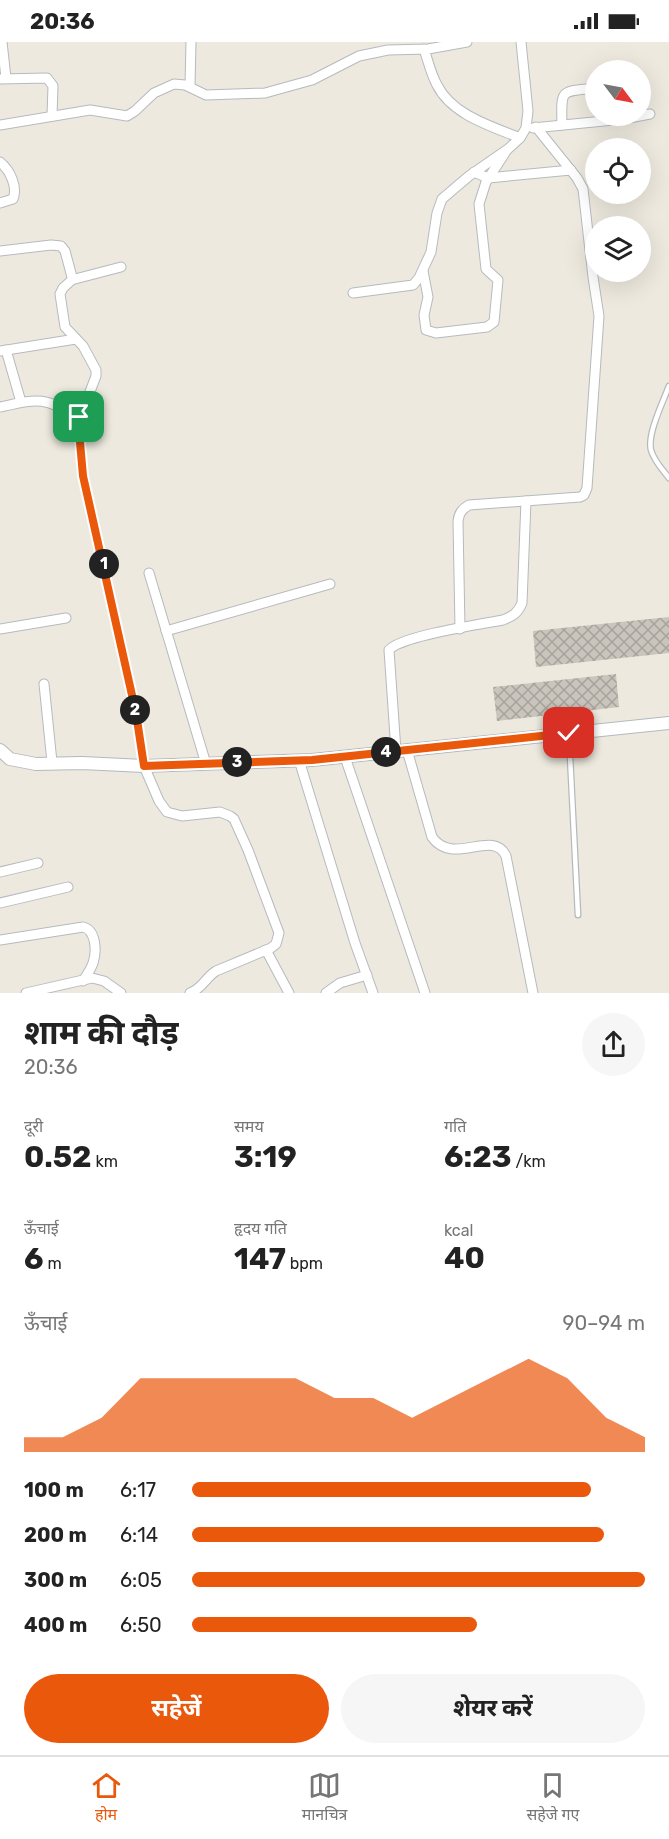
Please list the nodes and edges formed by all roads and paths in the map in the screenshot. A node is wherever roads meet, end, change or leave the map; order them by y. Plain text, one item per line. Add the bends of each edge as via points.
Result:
1 (2, 42) edge
2 (191, 42) edge
3 (467, 42) edge
4 (521, 42) edge
5 (424, 49) junction
6 (3, 78) edge
7 (190, 86) junction
8 (585, 89) edge
9 (52, 116) junction
10 (585, 122) edge
11 (0, 125) edge
12 (562, 125) junction
13 (531, 128) junction
14 (520, 138) junction
15 (508, 149) junction
16 (0, 162) edge
17 (571, 170) junction
18 (474, 172) junction
19 (488, 178) junction
20 (0, 203) edge
21 (0, 251) edge
22 (121, 267) dead end
23 (423, 271) junction
24 (73, 279) junction
25 (353, 293) dead end
26 (76, 339) junction
27 (3, 351) edge
28 (669, 386) edge
29 (21, 402) junction
30 (0, 407) edge
31 (79, 417) junction
32 (669, 478) edge
33 (526, 501) junction
34 (149, 573) dead end
35 (330, 584) dead end
36 (66, 618) dead end
37 (0, 629) edge
38 (460, 629) junction
39 (166, 632) junction
40 (44, 684) dead end
41 (669, 723) edge
42 (569, 733) junction
43 (401, 751) junction
44 (1, 754) edge
45 (345, 757) junction
46 (299, 760) junction
47 (52, 762) junction
48 (206, 764) junction
49 (144, 766) junction
50 (38, 863) dead end
51 (0, 872) edge
52 (69, 887) dead end
53 (0, 903) edge
54 (578, 915) dead end
55 (0, 940) edge
56 (266, 950) junction
57 (367, 975) junction
58 (82, 981) junction
59 (194, 992) edge
60 (26, 993) edge
61 (121, 993) edge
62 (289, 993) edge
63 (326, 993) edge
64 (373, 993) edge
65 (425, 993) edge
66 (533, 993) edge

1 - 6 street
2 - 7 street
3 - 5 street
4 - 13 street
5 - 7 street via 359,56 312,80 265,93 206,95
5 - 14 street via 445,96 476,120
6 - 9 street via 50,80
7 - 9 street via 174,84 154,93 127,116 90,110
8 - 12 street via 563,95
9 - 11 street
10 - 12 street
12 - 13 street
13 - 14 street
13 - 17 street
14 - 15 street
15 - 18 street
15 - 19 street
16 - 20 street via 10,172 15,193 13,199
17 - 19 street
17 - 33 street via 583,189 600,316 587,488 579,497
18 - 19 street
18 - 23 street via 439,205 431,252
19 - 23 street via 479,204 486,269 498,280 494,322 488,327 446,332 426,330 428,297
21 - 24 street via 61,246
22 - 24 street
23 - 25 street via 410,287
24 - 26 street via 60,294 65,327
26 - 27 street
26 - 31 street via 96,375
27 - 29 street
28 - 32 lane via 650,447
29 - 30 street
29 - 31 street via 38,399
31 - 49 street via 83,476
33 - 38 street via 519,610 503,620
33 - 38 street via 469,505 460,511
34 - 39 street
35 - 39 street
36 - 37 street
38 - 43 street via 414,638 389,650
39 - 48 street
40 - 47 street
41 - 42 street
42 - 43 street
42 - 54 lane
43 - 45 street
43 - 66 street via 437,844 449,849 494,845 506,856
44 - 47 street via 20,762
45 - 46 street
45 - 65 street
46 - 48 street
46 - 57 street
47 - 49 street
48 - 49 street
49 - 56 street via 167,812 182,816 220,812 234,819 279,933 276,944
50 - 51 street
52 - 53 street
55 - 58 street via 89,929 94,958
56 - 59 street via 210,975
56 - 62 street
57 - 63 street via 340,983
57 - 64 street
58 - 60 street
58 - 61 street via 99,979

